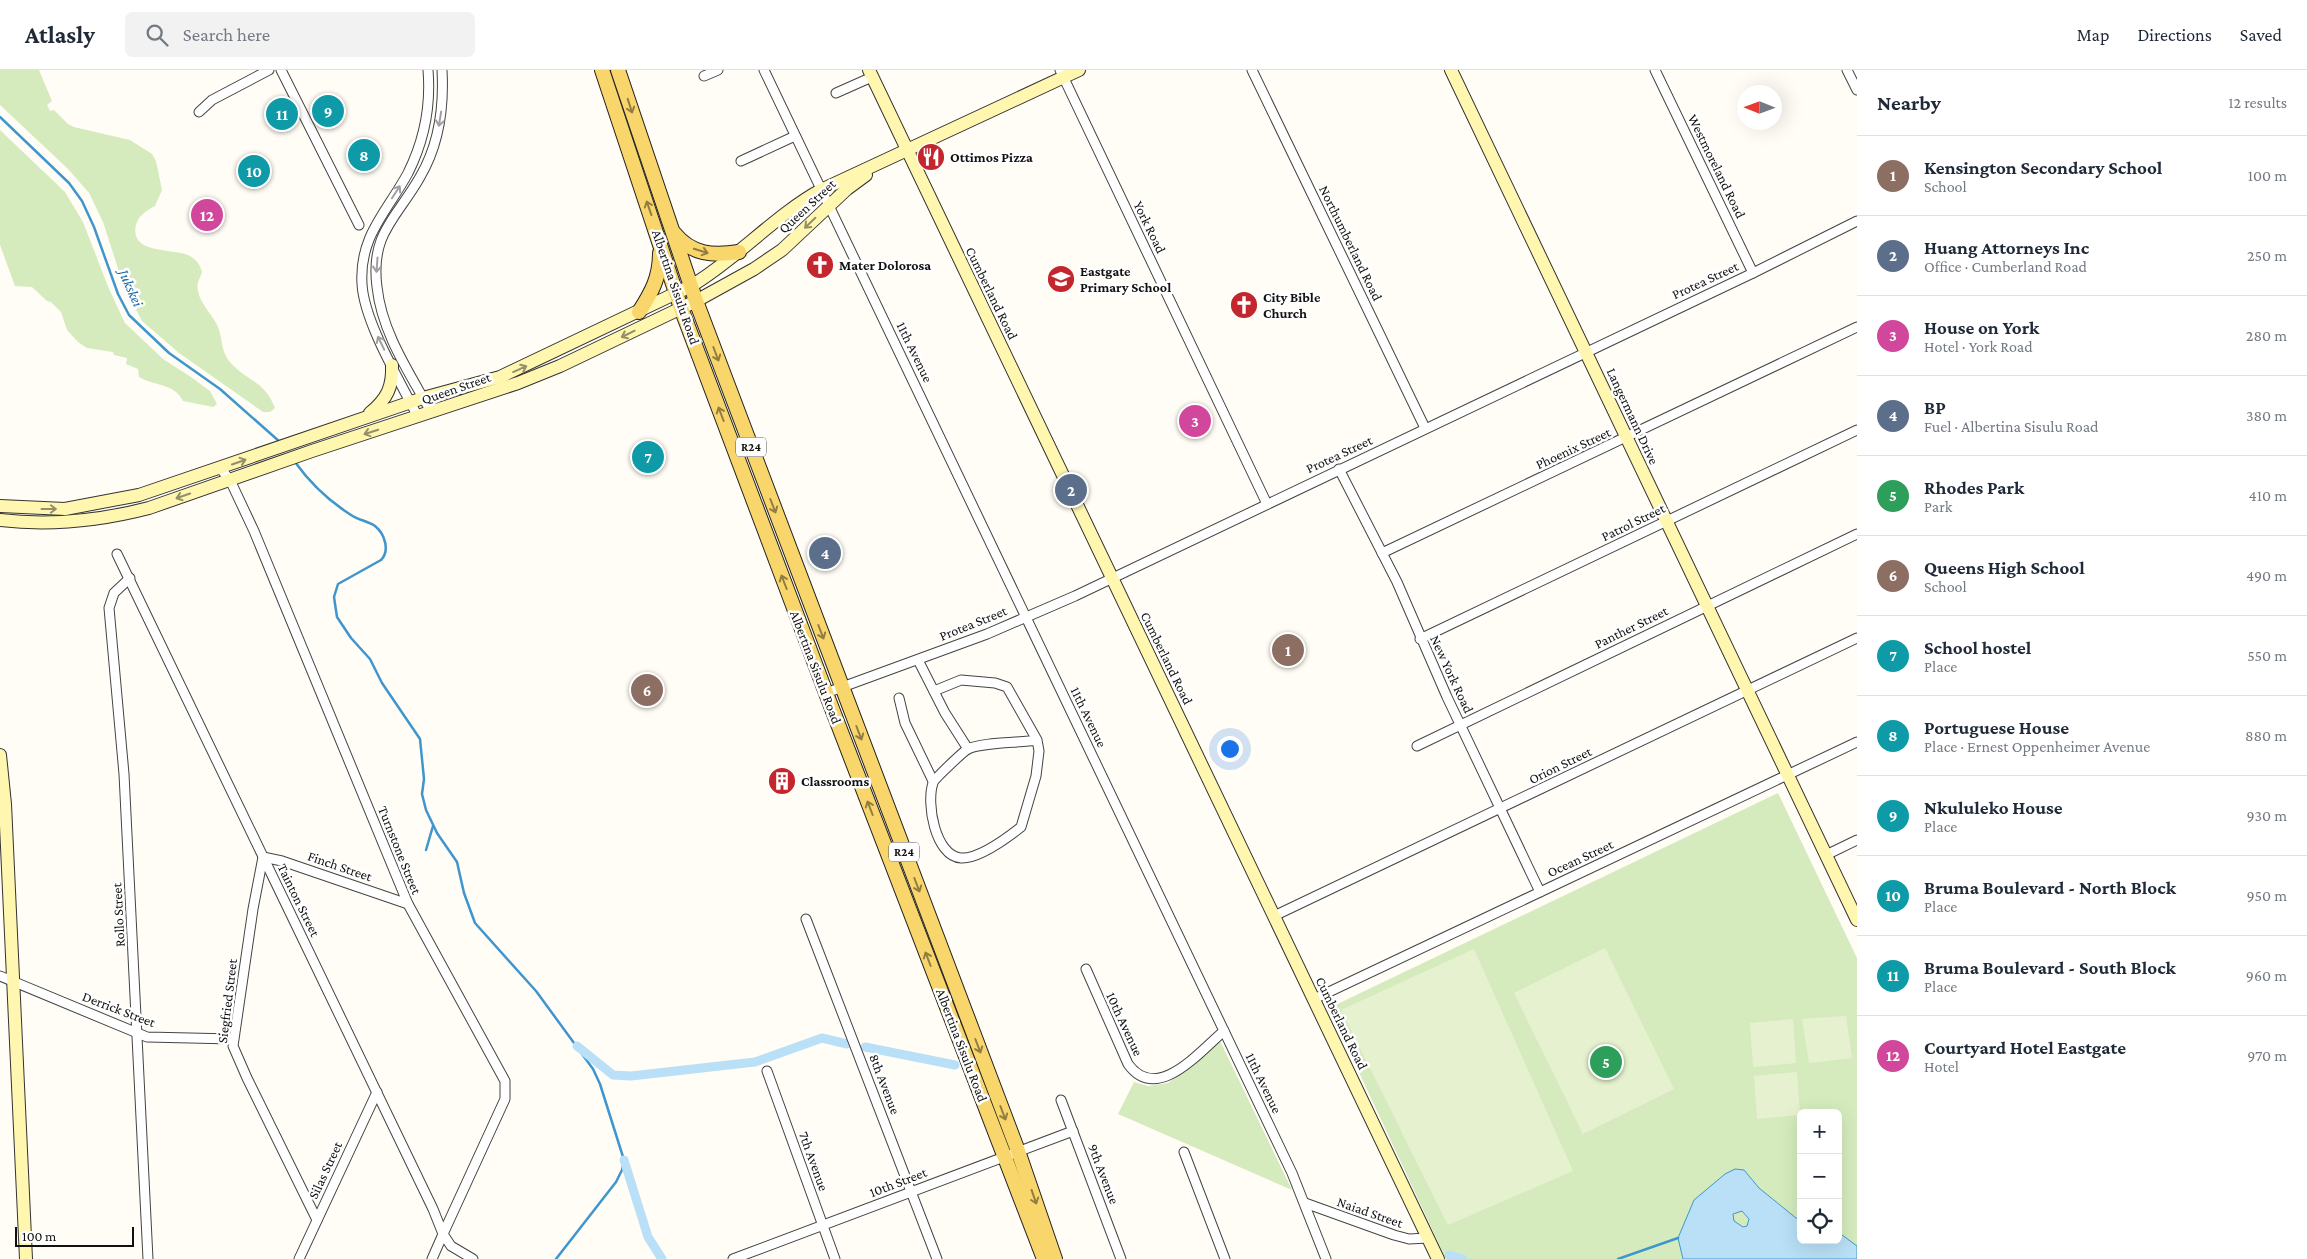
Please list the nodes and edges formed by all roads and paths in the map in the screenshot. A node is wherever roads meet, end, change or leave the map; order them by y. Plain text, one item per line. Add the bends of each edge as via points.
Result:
1 (268, 70) edge
2 (281, 70) edge
3 (428, 70) edge
4 (442, 70) edge
5 (602, 70) edge
6 (618, 70) edge
7 (718, 70) edge
8 (764, 70) edge
9 (1079, 70) edge
10 (1252, 70) edge
11 (1452, 70) edge
12 (1655, 70) edge
13 (1847, 70) edge
14 (870, 73) edge
15 (1062, 74) edge
16 (704, 76) dead end
17 (1857, 90) edge
18 (836, 93) dead end
19 (198, 112) dead end
20 (795, 136) junction
21 (908, 151) junction
22 (741, 162) dead end
23 (873, 168) junction
24 (822, 190) junction
25 (830, 205) junction
26 (1857, 222) edge
27 (359, 225) dead end
28 (670, 229) junction
29 (660, 241) junction
30 (739, 252) junction
31 (1753, 273) junction
32 (691, 286) junction
33 (679, 301) junction
34 (696, 301) junction
35 (639, 312) junction
36 (1857, 327) edge
37 (1585, 351) junction
38 (392, 365) junction
39 (423, 398) junction
40 (410, 402) junction
41 (431, 412) junction
42 (418, 417) junction
43 (365, 418) junction
44 (1425, 428) junction
45 (1857, 430) edge
46 (1627, 438) junction
47 (220, 468) junction
48 (1339, 469) junction
49 (230, 480) junction
50 (1267, 504) junction
51 (1, 506) edge
52 (0, 520) edge
53 (1666, 521) junction
54 (1857, 534) edge
55 (1382, 553) junction
56 (118, 554) dead end
57 (130, 578) junction
58 (1111, 578) junction
59 (1706, 606) junction
60 (1026, 617) junction
61 (1857, 638) edge
62 (1420, 639) junction
63 (918, 660) junction
64 (842, 688) junction
65 (1747, 690) junction
66 (934, 691) junction
67 (826, 694) junction
68 (900, 698) dead end
69 (1460, 724) junction
70 (1037, 740) junction
71 (1857, 742) edge
72 (1417, 746) dead end
73 (968, 749) junction
74 (0, 755) edge
75 (1788, 775) junction
76 (933, 782) junction
77 (2, 804) edge
78 (1501, 808) junction
79 (1857, 840) edge
80 (1826, 855) junction
81 (263, 857) junction
82 (1540, 892) junction
83 (408, 904) junction
84 (1274, 916) junction
85 (806, 919) dead end
86 (1857, 920) edge
87 (1086, 969) dead end
88 (0, 976) edge
89 (13, 981) junction
90 (1314, 999) junction
91 (1224, 1031) junction
92 (138, 1033) junction
93 (233, 1040) junction
94 (767, 1072) dead end
95 (376, 1092) junction
96 (1061, 1100) dead end
97 (1073, 1131) junction
98 (1184, 1152) dead end
99 (1011, 1153) junction
100 (911, 1192) junction
101 (1305, 1203) junction
102 (317, 1220) junction
103 (823, 1225) junction
104 (443, 1234) junction
105 (1428, 1238) junction
106 (26, 1259) edge
107 (148, 1259) edge
108 (300, 1259) edge
109 (432, 1259) edge
110 (474, 1259) edge
111 (733, 1259) edge
112 (835, 1259) edge
113 (937, 1259) edge
114 (1044, 1259) edge
115 (1055, 1259) edge
116 (1121, 1259) edge
117 (1225, 1259) edge
118 (1326, 1259) edge
119 (1438, 1259) edge

1 - 19 street via 212,100
2 - 27 street
38 -> 3 street via 366,305 362,284 363,258 373,229 407,175 419,146 429,100
4 -> 39 street via 442,103 432,149 420,178 387,225 379,245 376,267 376,286 383,317
29 -> 5 main road, Albertina Sisulu Road / R24
6 -> 28 main road, Albertina Sisulu Road / R24
7 - 16 street
8 - 20 street, 11th Avenue
9 - 15 main road, Queen Street
10 - 44 street, Northumberland Road
11 - 37 main road, Langermann Drive
12 - 31 street, Westmoreland Road
13 - 17 street
14 - 18 street
14 - 21 main road, Cumberland Road
15 - 21 main road, Queen Street
15 - 50 street, York Road
20 - 22 street
20 - 24 street, 11th Avenue
21 - 23 main road, Queen Street
21 - 58 main road, Cumberland Road
23 - 24 main road, Queen Street
23 - 25 main road, Queen Street
24 - 25 street, 11th Avenue
24 - 30 main road, Queen Street via 789,210
25 -> 34 main road, Queen Street via 772,258
25 - 60 street, 11th Avenue
26 - 31 street, Protea Street
28 -> 30 main road via 697,252 713,255
28 - 32 main road, Albertina Sisulu Road / R24
29 - 33 main road, Albertina Sisulu Road / R24
29 - 35 main road via 659,276
30 - 32 main road, Queen Street
31 - 37 street, Protea Street
32 - 33 main road, Queen Street
32 - 34 main road, Albertina Sisulu Road / R24
33 - 34 main road, Queen Street
33 - 35 main road, Queen Street
33 -> 41 main road, Queen Street via 542,374
67 -> 33 main road, Albertina Sisulu Road / R24
34 -> 64 main road, Albertina Sisulu Road / R24
39 -> 35 main road, Queen Street via 507,374
36 - 46 street, Phoenix Street
37 - 44 street, Protea Street
37 - 46 main road, Langermann Drive
38 - 40 street
38 - 43 main road via 389,392
39 - 40 main road, Queen Street
39 - 41 street
40 - 42 street
40 - 43 main road, Queen Street
41 - 42 main road, Queen Street
42 -> 49 main road, Queen Street
47 -> 43 main road, Queen Street
44 - 48 street, Protea Street
45 - 53 street, Patrol Street
46 - 53 main road, Langermann Drive
46 - 55 street, Phoenix Street
47 - 49 street, Turnstone Street
51 -> 47 main road, Queen Street via 80,508 139,495
48 - 50 street, Protea Street
48 - 55 street, New York Road
49 -> 52 main road, Queen Street via 149,508 102,518 46,524
49 - 83 street, Turnstone Street
50 - 58 street, Protea Street
53 - 59 main road, Langermann Drive
53 - 62 street, Patrol Street
54 - 59 street, Panther Street
55 - 62 street, New York Road
56 - 57 street, Tainton Street
57 - 81 street, Tainton Street
57 - 92 street, Rollo Street via 114,593 109,608 124,774
58 - 60 street, Protea Street
58 - 84 main road, Cumberland Road
59 - 65 main road, Langermann Drive
59 - 69 street, Panther Street
60 - 63 street, Protea Street
60 - 91 street, 11th Avenue
61 - 65 street, Orion Street
62 - 69 street, New York Road
63 - 64 street, Protea Street
63 - 66 street
64 - 67 street, Protea Street
64 -> 99 main road, Albertina Sisulu Road / R24
65 - 75 main road, Langermann Drive
65 - 78 street, Orion Street
66 - 70 street via 961,680 1003,685
66 - 73 street
99 -> 67 main road, Albertina Sisulu Road / R24
68 - 76 street via 906,723
69 - 72 street, Panther Street
69 - 78 street, New York Road
70 - 73 street
70 - 76 street via 1036,776 1021,827 976,856 953,856 939,836 930,816
71 - 75 street, Ocean Street
73 - 76 street
74 - 77 main road
75 - 80 main road, Langermann Drive
75 - 82 street, Ocean Street
77 - 89 main road
78 - 82 street, New York Road
78 - 84 street, Orion Street
79 - 80 street
80 - 86 main road, Langermann Drive
81 - 83 street, Finch Street
81 - 93 street, Siegfried Street
81 - 95 street, Tainton Street
82 - 90 street, Ocean Street
83 - 104 street, Turnstone Street via 502,1073 506,1086 501,1108
84 - 90 main road, Cumberland Road
85 - 100 street, 8th Avenue
87 - 91 street, 10th Avenue via 1128,1064 1139,1076 1158,1080 1170,1075
88 - 89 street, Derrick Street
89 - 92 street, Derrick Street
89 - 106 main road
90 - 105 main road, Cumberland Road
91 - 101 street, 11th Avenue
92 - 93 street, Derrick Street via 168,1039
92 - 107 street, Rollo Street
93 - 102 street, Siegfried Street via 241,1067
94 - 103 street, 7th Avenue
95 - 102 street, Silas Street
95 - 104 street, Tainton Street
96 - 97 street, 9th Avenue
97 - 99 street, 10th Street
97 - 116 street, 9th Avenue
98 - 117 street
99 - 100 street, 10th Street
99 - 114 main road, Albertina Sisulu Road / R24
99 -> 115 main road, Albertina Sisulu Road / R24
100 - 103 street, 10th Street
100 - 113 street, 8th Avenue
101 - 105 street, Naiad Street via 1394,1235
101 - 118 street, 11th Avenue
102 - 108 street, Silas Street
103 - 111 street, 10th Street
103 - 112 street, 7th Avenue
104 - 109 street
104 - 110 street via 451,1246
105 - 119 main road, Cumberland Road

